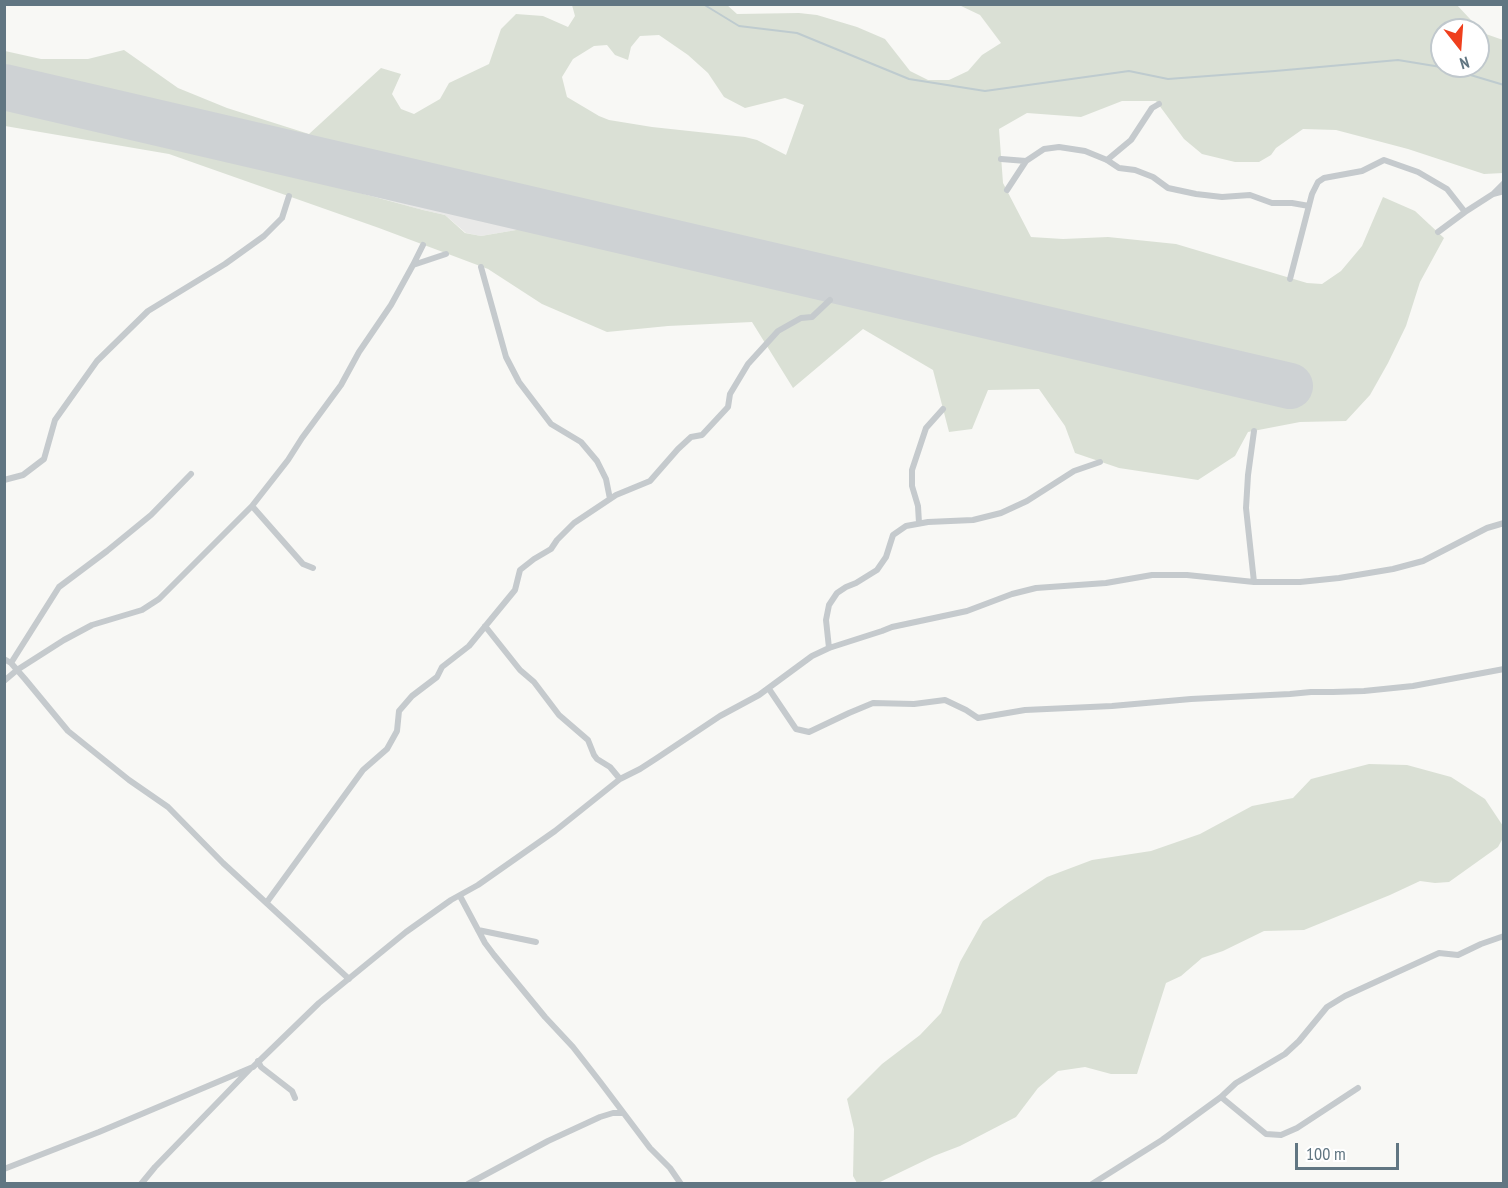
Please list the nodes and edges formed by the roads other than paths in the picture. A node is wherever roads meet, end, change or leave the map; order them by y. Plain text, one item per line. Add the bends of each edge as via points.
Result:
1 (1159, 104) dead end
2 (1001, 159) dead end
3 (1107, 160) junction
4 (1026, 161) junction
5 (1503, 183) edge
6 (1007, 190) dead end
7 (1503, 191) edge
8 (1493, 194) junction
9 (289, 196) dead end
10 (1309, 206) junction
11 (1465, 212) junction
12 (1438, 232) dead end
13 (423, 245) dead end
14 (447, 254) dead end
15 (413, 265) junction
16 (481, 267) dead end
17 (1290, 279) dead end
18 (830, 300) dead end
19 (943, 409) dead end
20 (1254, 431) dead end
21 (1100, 462) dead end
22 (191, 474) dead end
23 (4, 480) edge
24 (610, 499) junction
25 (252, 506) junction
26 (1503, 523) edge
27 (919, 524) junction
28 (313, 568) dead end
29 (1254, 582) junction
30 (485, 626) junction
31 (830, 648) junction
32 (4, 659) edge
33 (11, 663) junction
34 (1503, 669) edge
35 (17, 670) junction
36 (4, 681) edge
37 (769, 689) junction
38 (620, 778) junction
39 (460, 896) junction
40 (267, 902) junction
41 (478, 930) junction
42 (1503, 936) edge
43 (537, 942) dead end
44 (349, 979) junction
45 (258, 1061) junction
46 (253, 1067) junction
47 (1358, 1088) dead end
48 (1221, 1097) junction
49 (295, 1098) dead end
50 (623, 1113) junction
51 (4, 1169) edge
52 (141, 1184) edge
53 (468, 1184) edge
54 (681, 1184) edge
55 (1092, 1184) edge

1 - 3 street via 1152,108 1131,140
2 - 4 street
3 - 4 street via 1059,147 1044,149
3 - 10 street via 1119,168 1153,177 1168,188 1222,198 1250,195 1272,203
4 - 6 street
5 - 8 street
7 - 8 street
8 - 11 street
9 - 23 street via 282,218 264,236 148,311 97,360 55,420 44,459 23,475
10 - 11 street via 1318,182 1324,178 1362,171 1383,160 1418,172 1448,189
10 - 17 street
11 - 12 street
13 - 15 street
14 - 15 street
15 - 25 street via 341,385
16 - 24 street via 506,357 519,382 551,424 581,442 597,461
18 - 24 street via 812,317 801,318 778,331 748,364 730,394 728,407 702,435 691,437 678,448 650,482
19 - 27 street via 926,428 912,470
20 - 29 street via 1246,508
21 - 27 street via 1074,471 1001,513 973,520
22 - 33 street via 151,515 59,587
24 - 30 street via 574,523 551,549 520,570 515,590
25 - 28 street via 303,564
25 - 35 street via 159,599 142,610 92,625
26 - 29 street via 1423,561 1393,569 1300,582
27 - 31 street via 906,526 893,535 877,570 837,593 826,620
29 - 31 street via 1152,575 1036,588
30 - 38 street via 559,715 588,740 597,759
30 - 40 street via 399,711 397,731 387,748 363,770
31 - 37 street via 812,656
32 - 33 street
33 - 35 street
34 - 37 street via 1364,691 1025,710 978,718 945,700 873,704 808,732 796,729
35 - 36 street
35 - 40 street via 68,731 168,807
37 - 38 street
38 - 39 street via 555,831
39 - 41 street
39 - 44 street via 406,932
40 - 44 street
41 - 43 street
41 - 50 street via 500,963 573,1047
42 - 48 street via 1458,955 1440,953 1345,996 1327,1007 1285,1054 1236,1083
44 - 45 street
45 - 46 street
45 - 49 street
46 - 51 street
46 - 52 street
47 - 48 street via 1281,1135 1266,1134
48 - 55 street
50 - 53 street via 600,1117
50 - 54 street

